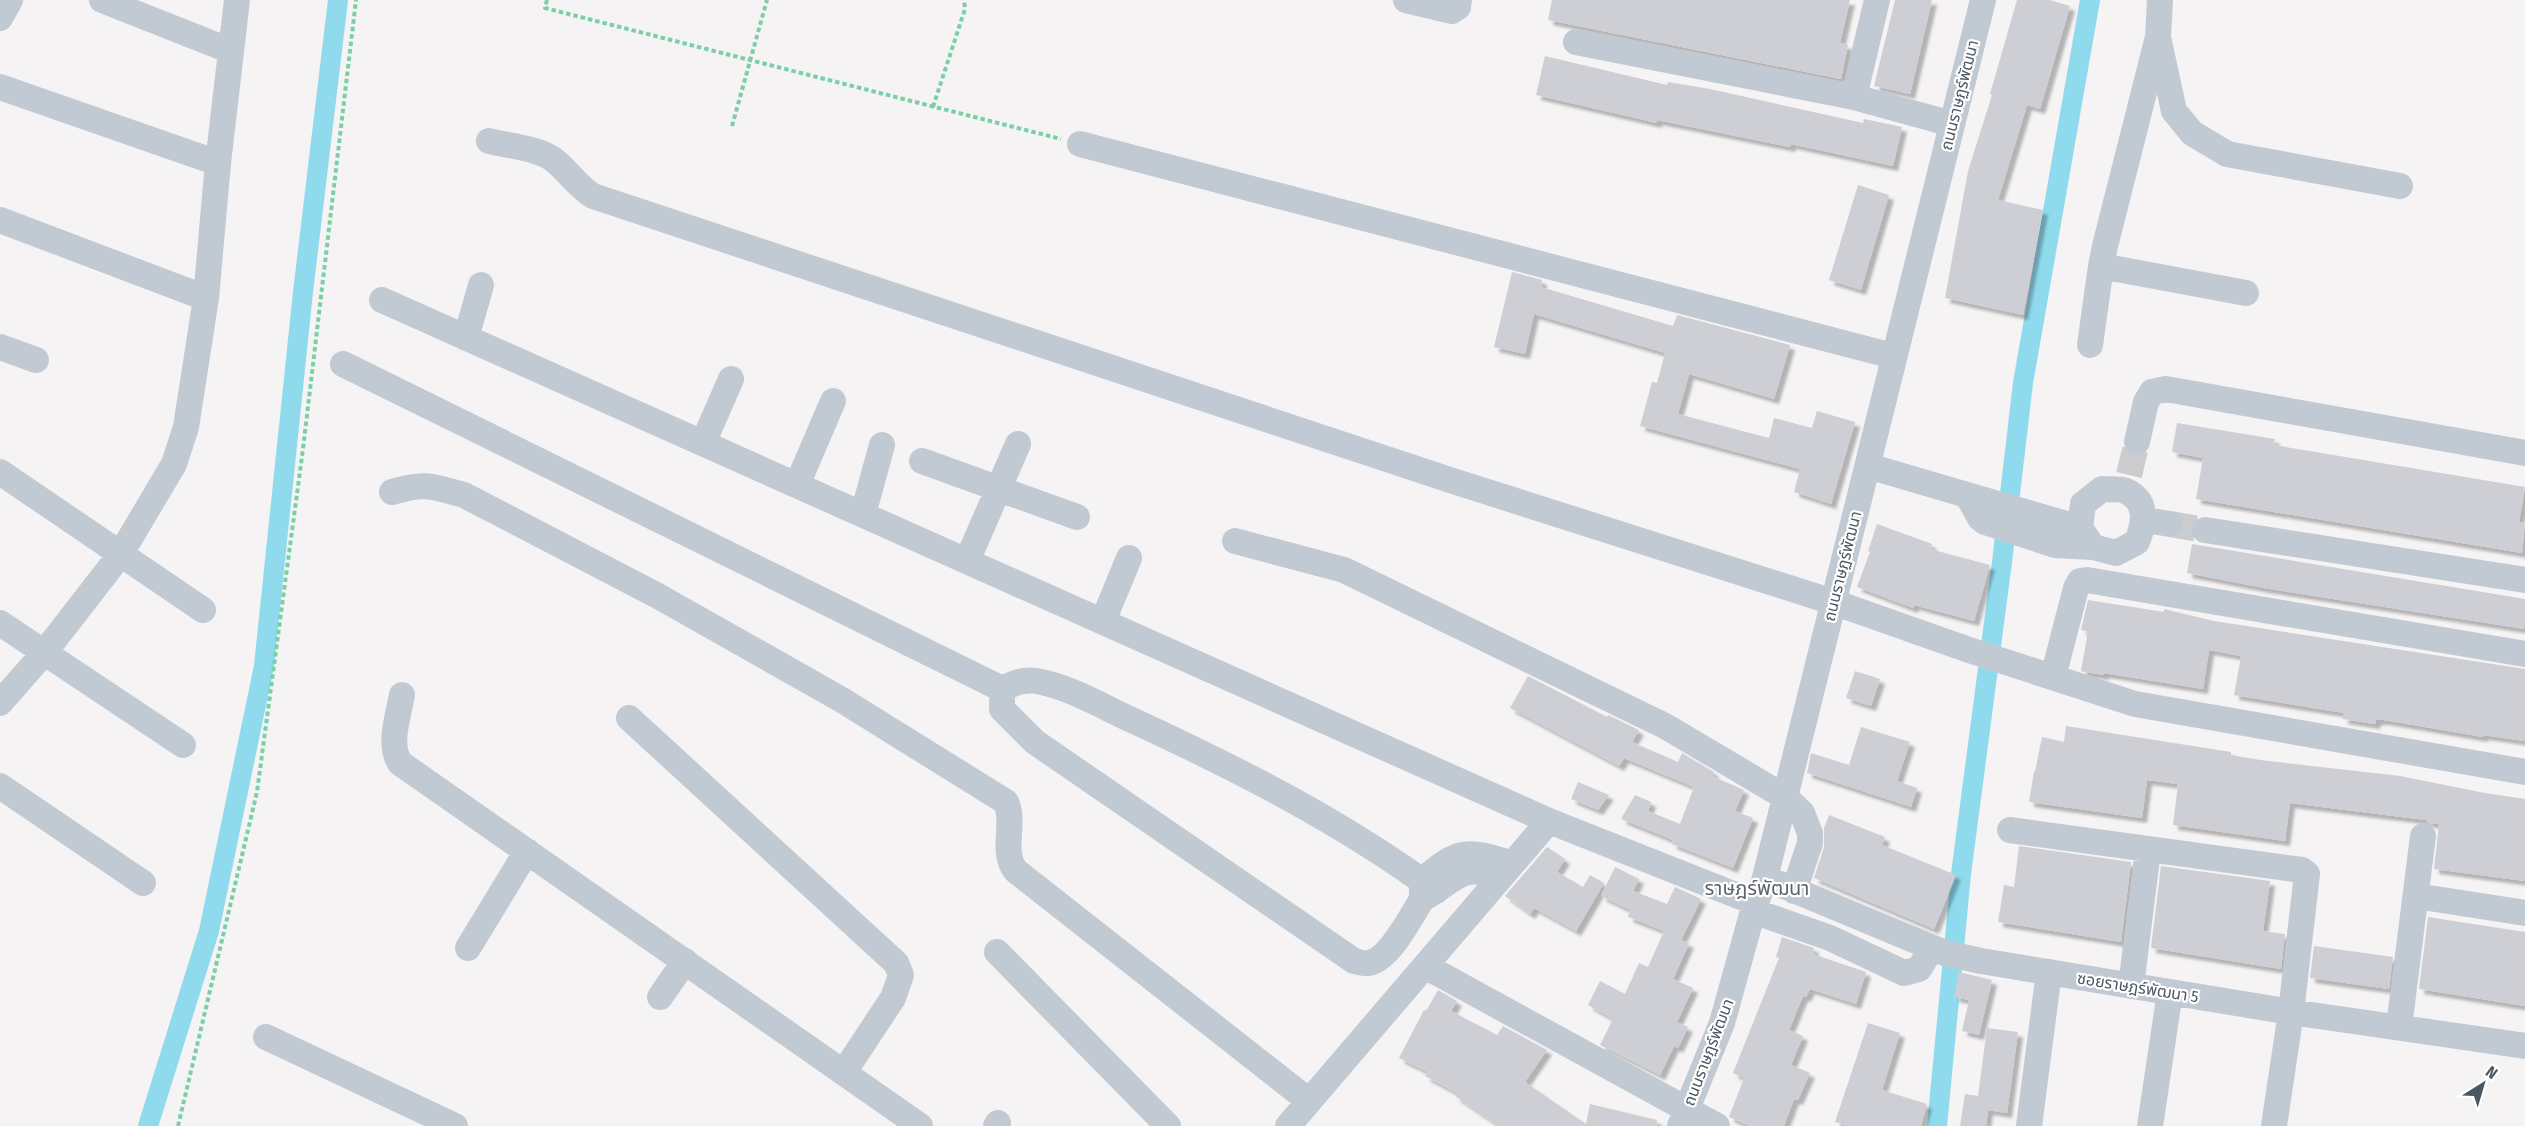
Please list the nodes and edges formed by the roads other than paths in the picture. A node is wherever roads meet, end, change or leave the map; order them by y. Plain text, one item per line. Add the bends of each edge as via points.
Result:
1 (10, 0) edge
2 (102, 0) edge
3 (237, 0) edge
4 (1406, 0) edge
5 (1459, 0) edge
6 (1876, 0) edge
7 (1983, 0) edge
8 (2160, 0) edge
9 (0, 18) edge
10 (2158, 37) junction
11 (1576, 42) dead end
12 (231, 51) junction
13 (0, 87) edge
14 (1854, 97) junction
15 (1952, 124) junction
16 (489, 141) dead end
17 (1080, 144) road end
18 (218, 163) junction
19 (2400, 186) dead end
20 (0, 220) edge
21 (2102, 266) junction
22 (481, 285) dead end
23 (2246, 292) dead end
24 (206, 298) junction
25 (382, 300) dead end
26 (466, 338) junction
27 (2090, 345) dead end
28 (0, 347) edge
29 (1893, 356) junction
30 (36, 360) dead end
31 (344, 364) dead end
32 (731, 379) dead end
33 (833, 401) dead end
34 (2137, 442) tunnel mouth
35 (703, 443) junction
36 (1018, 444) dead end
37 (882, 445) dead end
38 (2525, 453) edge
39 (922, 460) dead end
40 (1868, 466) junction
41 (0, 472) edge
42 (798, 485) junction
43 (998, 490) junction
44 (392, 492) dead end
45 (863, 514) junction
46 (1077, 517) dead end
47 (2145, 520) junction
48 (2170, 524) tunnel mouth
49 (2205, 530) tunnel mouth
50 (2087, 538) junction
51 (1234, 541) dead end
52 (120, 555) junction
53 (1129, 558) dead end
54 (968, 561) junction
55 (2525, 580) edge
56 (1833, 602) junction
57 (203, 610) dead end
58 (1103, 621) junction
59 (0, 623) edge
60 (44, 653) junction
61 (2525, 654) edge
62 (2054, 677) junction
63 (1002, 689) junction
64 (402, 695) dead end
65 (0, 704) edge
66 (629, 718) dead end
67 (183, 745) dead end
68 (2525, 772) edge
69 (0, 786) edge
70 (1785, 797) junction
71 (1549, 821) junction
72 (2010, 830) dead end
73 (2423, 836) dead end
74 (2148, 850) junction
75 (527, 851) junction
76 (1506, 871) junction
77 (1765, 878) junction
78 (142, 883) dead end
79 (1427, 890) junction
80 (1794, 891) junction
81 (2416, 896) junction
82 (1754, 907) junction
83 (2525, 913) edge
84 (468, 948) dead end
85 (1939, 951) junction
86 (997, 952) dead end
87 (685, 961) junction
88 (1425, 966) junction
89 (2049, 972) junction
90 (2131, 986) junction
91 (2170, 992) junction
92 (660, 997) dead end
93 (2291, 1012) junction
94 (2399, 1027) junction
95 (266, 1037) dead end
96 (2525, 1046) edge
97 (844, 1072) junction
98 (1310, 1101) junction
99 (1683, 1117) edge
100 (455, 1126) edge
101 (920, 1126) edge
102 (1168, 1126) edge
103 (1288, 1126) edge
104 (1718, 1126) edge
105 (2029, 1126) edge
106 (2150, 1126) edge
107 (2274, 1126) edge

1 - 9 street
2 - 12 street
3 - 12 street
4 - 5 street via 1452,11
6 - 14 street
7 - 15 street, ถนนราษฏร์พัฒนา
8 - 10 street
10 - 19 street via 2175,111 2192,133 2227,154
10 - 21 street
11 - 14 street
12 - 18 street
13 - 18 street
14 - 15 street
15 - 29 street, ถนนราษฏร์พัฒนา
16 - 56 street via 555,160 593,196 1449,480
17 - 29 street
18 - 24 street
20 - 24 street
21 - 23 street
21 - 27 street
22 - 26 street
24 - 52 street via 186,427 174,464
25 - 26 street
26 - 35 street
28 - 30 street
29 - 40 street, ถนนราษฏร์พัฒนา
31 - 63 street
32 - 35 street
33 - 42 street
34 - 38 street via 2146,402 2152,392 2166,389
35 - 42 street
36 - 43 street
37 - 45 street
39 - 43 street
40 - 50 street via 2037,527 2055,545
40 - 56 street, ถนนราษฏร์พัฒนา
41 - 52 street
42 - 45 street
43 - 46 street
43 - 54 street
44 - 98 street via 416,485 464,495 668,601 842,700 1006,802 1010,814 1008,854 1016,871
45 - 54 street
47 - 48 street
47 - 50 street via 2137,542 2116,553
47 - 50 street via 2127,483 2102,489 2083,504
49 - 55 street
51 - 70 street via 1344,570 1654,720
52 - 57 street
52 - 60 street
53 - 58 street
54 - 58 street
56 - 62 street
56 - 70 street, ถนนราษฏร์พัฒนา
58 - 71 street
59 - 60 street
60 - 65 street
60 - 67 street
61 - 62 street via 2087,580 2080,581 2076,588
62 - 68 street via 2135,704
63 - 79 street via 1016,681 1036,681 1063,689 1255,778 1352,833
63 - 79 street via 1002,709 1035,742 1354,961 1368,963 1382,956
64 - 75 street via 394,745 400,763
66 - 97 street via 896,963 901,975 893,998
69 - 78 street
70 - 77 street, ถนนราษฏร์พัฒนา
70 - 80 street via 1802,813 1810,833
71 - 76 street
71 - 82 street
72 - 74 street
73 - 81 street
74 - 90 street
74 - 93 street via 2302,870 2307,874
75 - 84 street
75 - 87 street
76 - 79 street via 1485,855 1451,857
76 - 88 street
77 - 80 street, ซอยราษฎร์พัฒนา 5
77 - 82 street, ถนนราษฏร์พัฒนา
80 - 85 street, ซอยราษฎร์พัฒนา 5
81 - 83 street
81 - 94 street
82 - 85 street via 1904,973 1919,969
82 - 99 street, ถนนราษฏร์พัฒนา via 1722,1023
85 - 89 street, ซอยราษฎร์พัฒนา 5
86 - 102 street
87 - 92 street
87 - 97 street
88 - 98 street
88 - 99 street
89 - 90 street, ซอยราษฎร์พัฒนา 5
89 - 105 street
90 - 91 street, ซอยราษฎร์พัฒนา 5
91 - 93 street, ซอยราษฎร์พัฒนา 5
91 - 106 street
93 - 94 street, ซอยราษฎร์พัฒนา 5
93 - 107 street
94 - 96 street, ซอยราษฎร์พัฒนา 5
95 - 100 street
97 - 101 street
98 - 103 street
99 - 104 street

